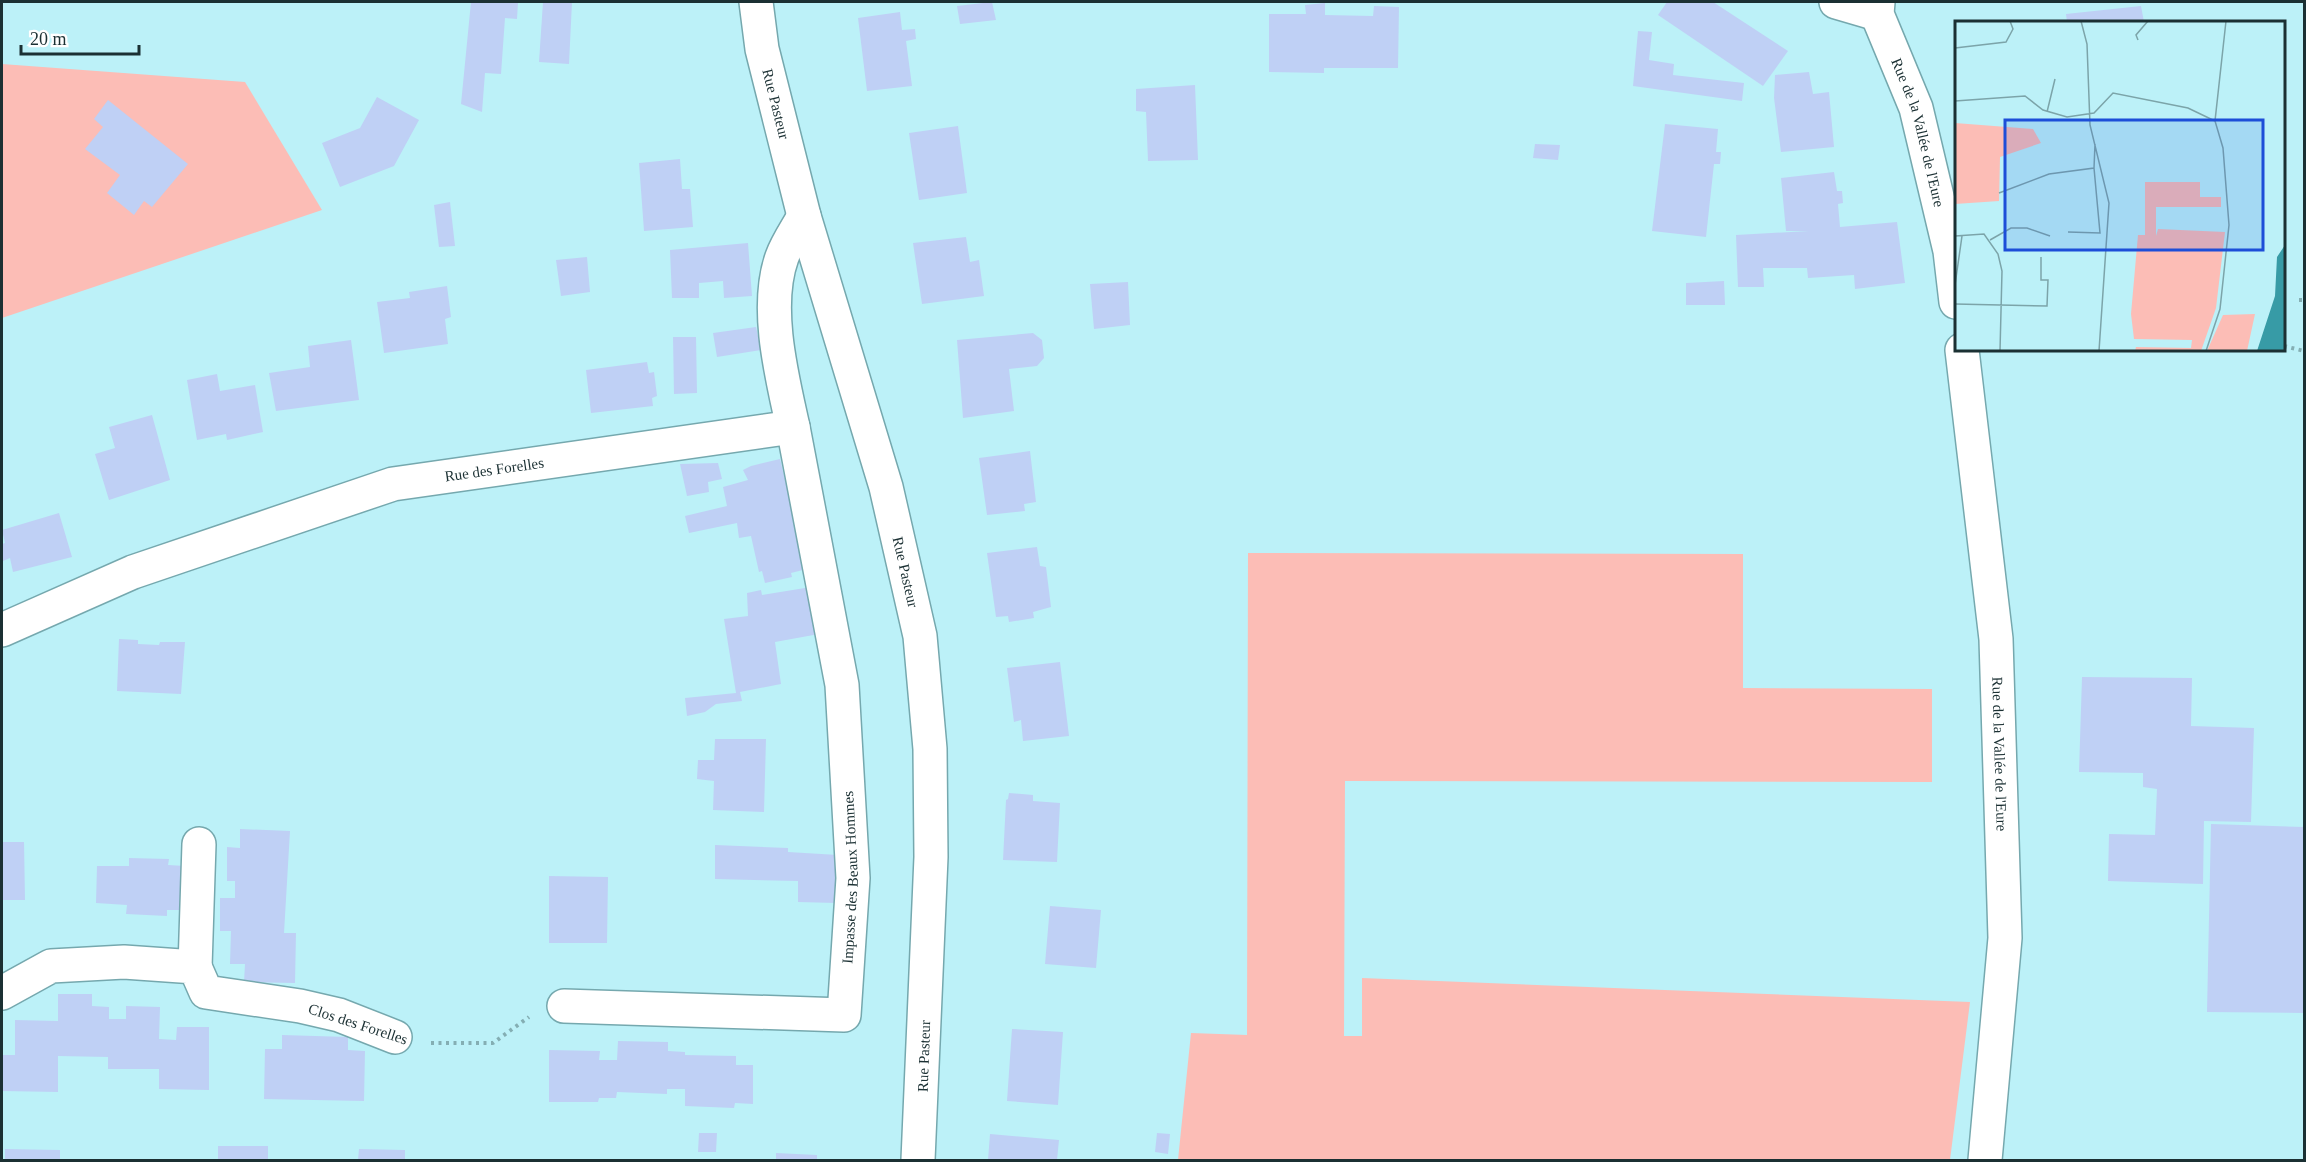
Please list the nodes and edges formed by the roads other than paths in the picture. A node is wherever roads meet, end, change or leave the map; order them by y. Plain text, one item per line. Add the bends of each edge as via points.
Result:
1 (756, 2) edge
2 (1836, 2) edge
3 (1877, 8) edge
4 (804, 216) junction
5 (1955, 294) edge
6 (1962, 351) edge
7 (793, 427) junction
8 (2, 630) edge
9 (200, 844) dead end
10 (195, 967) junction
11 (2, 993) edge
12 (564, 1006) road end
13 (395, 1036) road end
14 (918, 1161) edge
15 (1985, 1161) edge

1 - 4 street, Rue Pasteur via 762,49
2 - 3 street
3 - 5 street, Rue de la Vallée de l'Eure via 1916,108 1950,251
4 - 7 street via 782,256 773,301 783,384
4 - 14 street, Rue Pasteur via 886,487 920,636 930,749 931,857
6 - 15 street, Rue de la Vallée de l'Eure via 1996,639 2005,938
7 - 8 street, Rue des Forelles via 393,484 133,573
7 - 12 street, Impasse des Beaux Hommes via 843,697 853,878 844,1015
9 - 10 street
10 - 11 street via 124,962 51,966
10 - 13 street, Clos des Forelles via 206,992 300,1006

